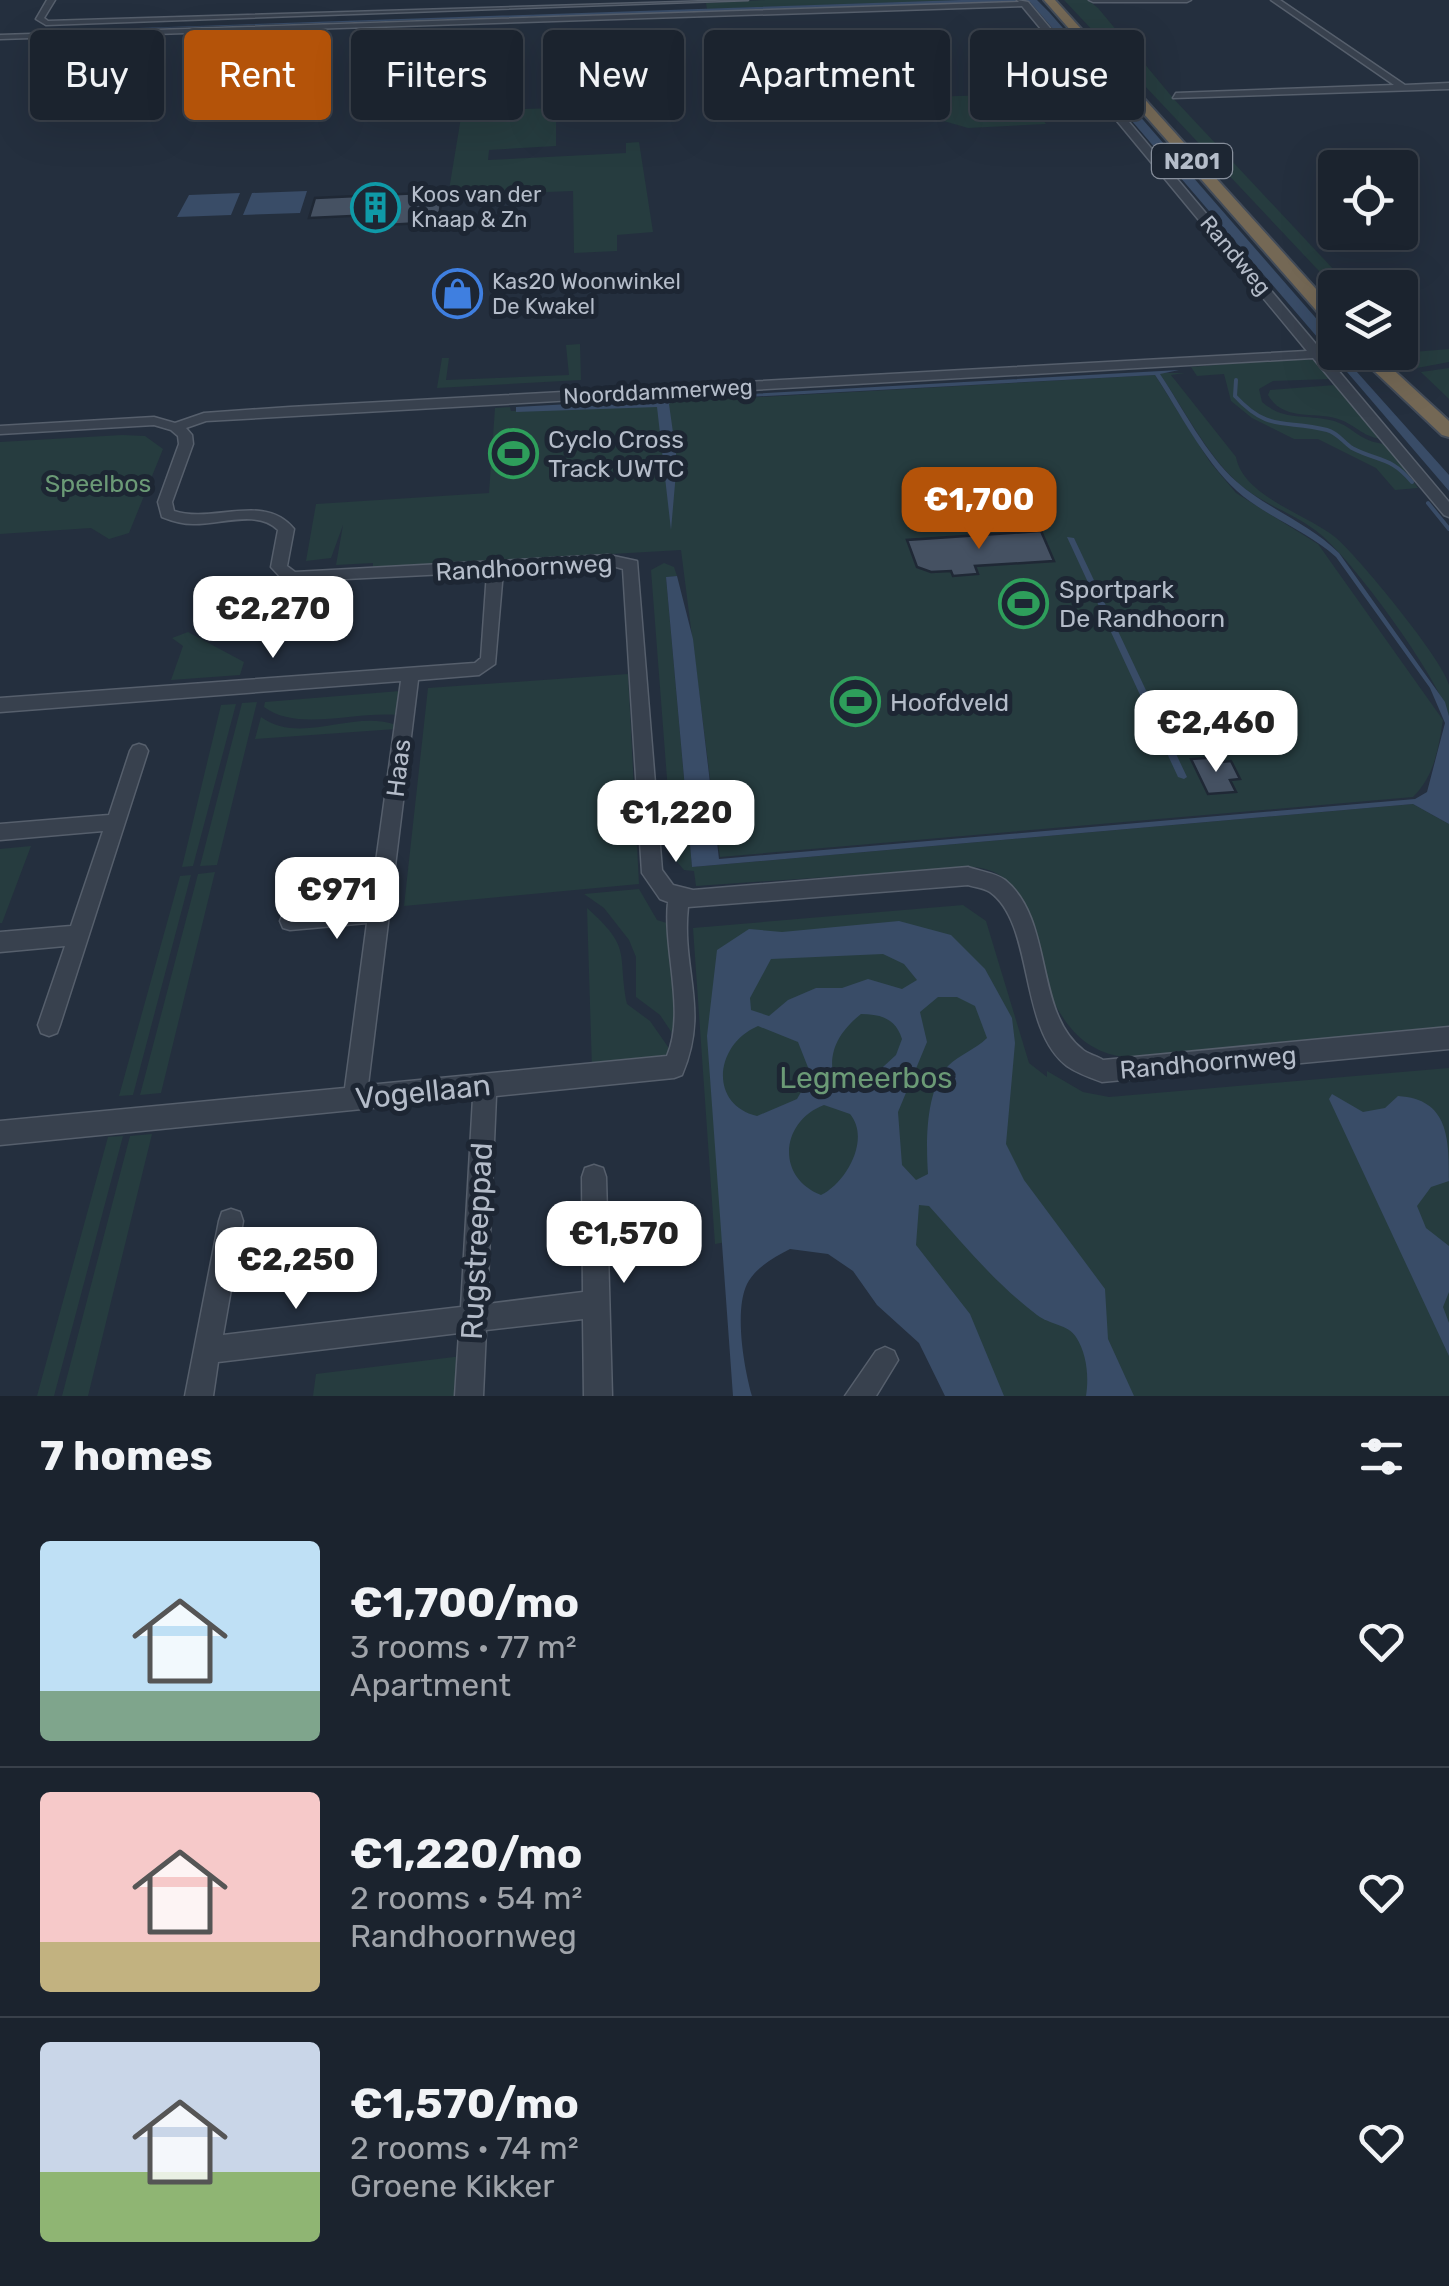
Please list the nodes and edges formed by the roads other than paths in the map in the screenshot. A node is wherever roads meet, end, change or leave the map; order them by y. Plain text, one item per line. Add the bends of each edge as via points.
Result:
1 (50, 0) edge
2 (744, 0) edge
3 (1049, 0) edge
4 (1060, 0) edge
5 (1093, 0) edge
6 (1187, 0) edge
7 (1275, 0) edge
8 (1023, 2) edge
9 (545, 3) edge
10 (521, 4) edge
11 (279, 5) dead end
12 (274, 16) junction
13 (46, 23) junction
14 (37, 30) edge
15 (164, 31) edge
16 (30, 36) edge
17 (0, 38) edge
18 (1449, 86) edge
19 (1405, 88) junction
20 (1176, 96) dead end
21 (1318, 285) edge
22 (1318, 303) edge
23 (1318, 354) joint
24 (1331, 370) edge
25 (1383, 370) edge
26 (1399, 370) edge
27 (1449, 416) edge
28 (176, 427) junction
29 (0, 430) edge
30 (1449, 431) edge
31 (1449, 512) edge
32 (495, 567) junction
33 (410, 675) junction
34 (0, 705) edge
35 (139, 751) dead end
36 (116, 822) junction
37 (0, 832) edge
38 (679, 898) junction
39 (379, 913) junction
40 (290, 921) dead end
41 (79, 935) junction
42 (0, 942) edge
43 (50, 1025) dead end
44 (1449, 1038) edge
45 (486, 1086) junction
46 (355, 1098) junction
47 (0, 1133) edge
48 (594, 1176) dead end
49 (230, 1221) dead end
50 (596, 1304) junction
51 (473, 1319) junction
52 (207, 1350) junction
53 (884, 1360) dead end
54 (199, 1396) edge
55 (468, 1396) edge
56 (598, 1396) edge
57 (859, 1396) edge

1 - 13 street via 40,20
2 - 9 street
3 - 22 highway, N201
4 - 21 highway, N201
5 - 6 street
7 - 19 street
8 - 15 street
8 - 23 street, Randweg
9 - 10 street
10 - 12 street
11 - 12 street
12 - 13 street
13 - 14 street
16 - 17 street
18 - 19 street
19 - 20 street
23 - 28 street, Noorddammerweg via 290,411 204,417
24 - 31 street, Randweg
25 - 30 highway
26 - 27 highway
28 - 29 street, Noorddammerweg via 154,421
28 - 32 street, Randhoornweg via 186,444 165,502 167,514 186,520 279,519 286,529 278,567 291,578
32 - 33 street via 485,666
32 - 38 street, Randhoornweg via 615,560 633,568 652,873 660,888
33 - 34 street
33 - 39 street, Haas
35 - 36 street
36 - 37 street
36 - 41 street
38 - 44 street, Randhoornweg via 986,878 1013,900 1056,1040 1076,1062 1102,1071
38 - 45 street, Vogellaan via 674,920 685,1043 674,1067
39 - 40 street
39 - 46 street, Haas
41 - 42 street
41 - 43 street
45 - 46 street, Vogellaan
45 - 51 street, Rugstreeppad
46 - 47 street, Vogellaan
48 - 50 street
49 - 52 street
50 - 51 street
50 - 56 street
51 - 52 street
51 - 55 street, Rugstreeppad
52 - 54 street
53 - 57 street

